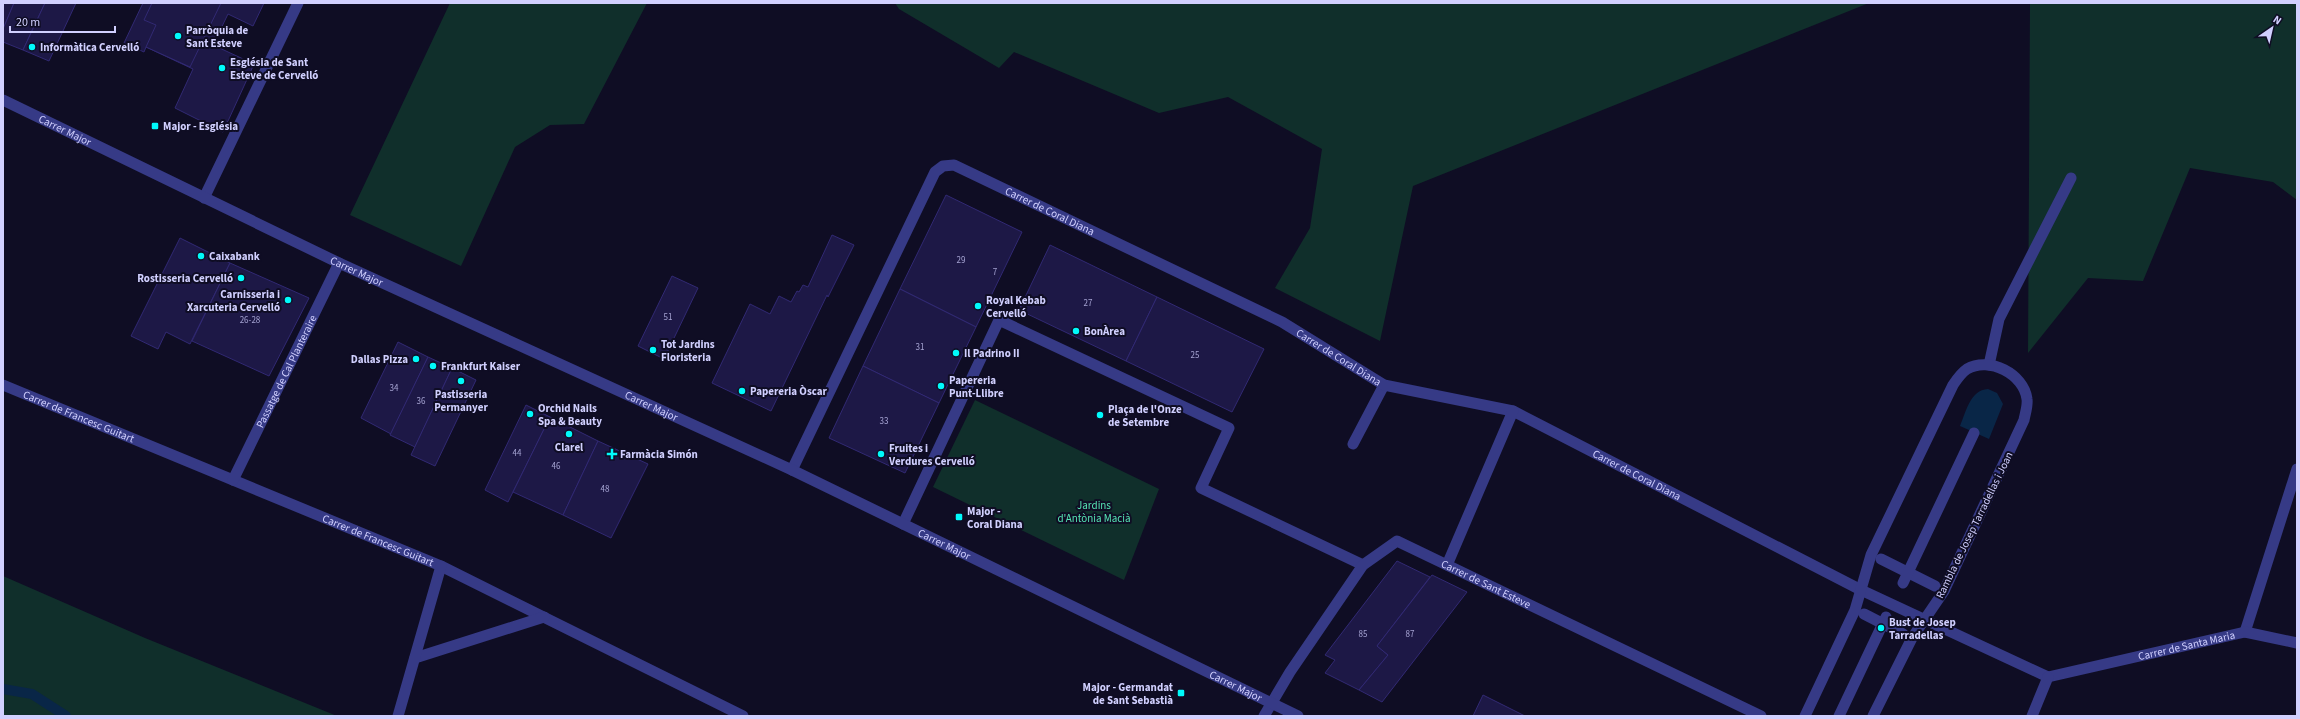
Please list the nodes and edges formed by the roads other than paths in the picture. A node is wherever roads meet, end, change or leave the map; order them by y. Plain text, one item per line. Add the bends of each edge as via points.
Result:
1 (298, 3) edge
2 (3, 100) edge
3 (2071, 178) dead end
4 (204, 198) junction
5 (339, 263) junction
6 (1989, 365) junction
7 (3, 385) edge
8 (1384, 385) junction
9 (1513, 410) junction
10 (1974, 432) dead end
11 (1353, 444) dead end
12 (2297, 469) edge
13 (792, 470) junction
14 (233, 480) junction
15 (902, 524) junction
16 (1882, 559) dead end
17 (1363, 565) junction
18 (1447, 565) junction
19 (441, 566) junction
20 (1905, 578) junction
21 (1935, 586) dead end
22 (1861, 590) junction
23 (1864, 614) dead end
24 (544, 617) junction
25 (1885, 620) junction
26 (1924, 621) junction
27 (2245, 632) junction
28 (1903, 634) dead end
29 (2297, 643) edge
30 (415, 658) junction
31 (2048, 677) junction
32 (1271, 702) junction
33 (398, 716) edge
34 (743, 716) edge
35 (1264, 716) edge
36 (1298, 716) edge
37 (1761, 716) edge
38 (1805, 716) edge
39 (1839, 716) edge
40 (1873, 716) edge
41 (2032, 716) edge

1 - 4 street
2 - 4 street, Carrer Major
3 - 6 street via 1999,319
4 - 5 street, Carrer Major
5 - 13 street, Carrer Major
5 - 14 street, Passatge de Cal Planteraire
6 - 22 street via 1968,369 1953,385 1871,555
6 - 26 street, Rambla de Josep Tarradellas i Joan via 2004,369 2024,387 2027,399 2024,420 1944,591
7 - 14 street, Carrer de Francesc Guitart
8 - 9 street, Carrer de Coral Diana
8 - 11 street
8 - 13 street, Carrer de Coral Diana via 1282,322 954,165 943,166 935,172
9 - 18 street
9 - 22 street, Carrer de Coral Diana
10 - 20 street
12 - 27 street, Carrer de Santa Maria
13 - 15 street, Carrer Major
14 - 19 street, Carrer de Francesc Guitart
15 - 17 street via 999,320 1229,428 1201,488
15 - 32 street, Carrer Major
16 - 20 street, Rambla de Josep Tarradellas i Joan
17 - 18 street, Carrer de Sant Esteve via 1397,541
17 - 32 street, Carrer de Sant Esteve
18 - 37 street, Carrer de Sant Esteve
19 - 24 street, Carrer de Francesc Guitart
19 - 30 street
20 - 21 street, Rambla de Josep Tarradellas i Joan
22 - 26 street, Carrer de Coral Diana
22 - 38 street via 1855,610
23 - 25 street
24 - 30 street
24 - 34 street, Carrer de Francesc Guitart
25 - 28 street
25 - 39 street
26 - 31 street, Carrer de Coral Diana
26 - 40 street, Rambla de Josep Tarradellas i Joan via 1912,638
27 - 29 street
27 - 31 street, Carrer de Santa Maria
30 - 33 street
31 - 41 street
32 - 35 street, Carrer de Sant Esteve
32 - 36 street, Carrer Major

